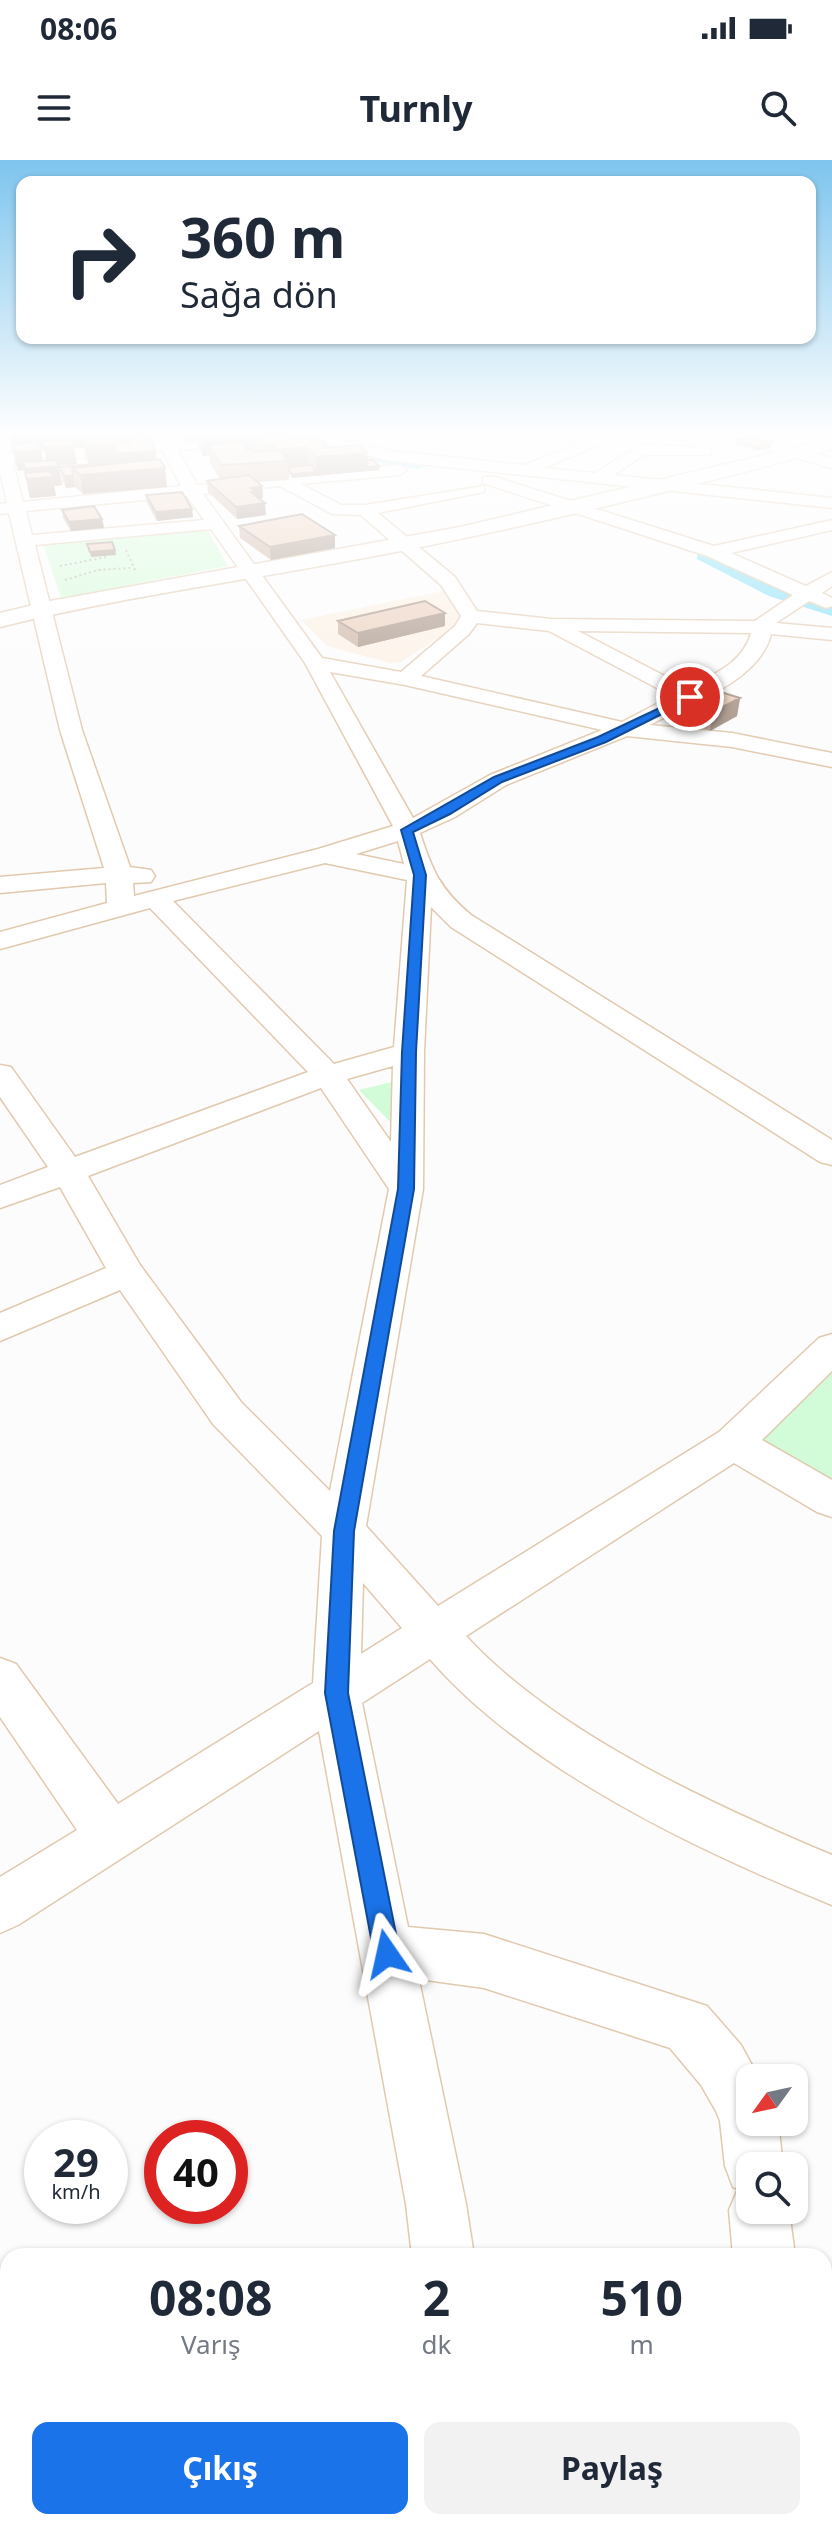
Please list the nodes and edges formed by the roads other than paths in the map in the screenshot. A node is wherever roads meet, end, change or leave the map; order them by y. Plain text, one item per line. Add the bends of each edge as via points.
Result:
1 (24, 546) edge
2 (229, 546) edge
3 (398, 546) edge
4 (409, 546) edge
5 (652, 546) edge
6 (692, 546) edge
7 (741, 546) edge
8 (660, 548) dead end
9 (713, 552) junction
10 (248, 572) junction
11 (832, 578) edge
12 (801, 599) junction
13 (832, 605) edge
14 (41, 615) junction
15 (471, 616) junction
16 (0, 620) edge
17 (551, 625) junction
18 (0, 630) edge
19 (832, 634) edge
20 (763, 643) junction
21 (802, 652) dead end
22 (832, 652) edge
23 (315, 663) junction
24 (405, 679) junction
25 (690, 697) junction
26 (625, 729) junction
27 (829, 757) edge
28 (407, 830) junction
29 (326, 855) junction
30 (119, 874) junction
31 (420, 875) junction
32 (213, 882) junction
33 (0, 885) edge
34 (155, 898) junction
35 (121, 907) junction
36 (0, 941) edge
37 (409, 1052) junction
38 (0, 1074) edge
39 (328, 1075) junction
40 (832, 1155) edge
41 (68, 1171) junction
42 (406, 1189) junction
43 (0, 1197) edge
44 (127, 1273) junction
45 (0, 1328) edge
46 (832, 1348) edge
47 (733, 1443) junction
48 (832, 1500) edge
49 (344, 1531) junction
50 (432, 1632) junction
51 (0, 1678) edge
52 (336, 1693) junction
53 (110, 1835) junction
54 (832, 1880) edge
55 (0, 1907) edge
56 (387, 1954) junction
57 (752, 2152) edge
58 (761, 2224) edge
59 (442, 2248) edge
60 (763, 2248) edge

1 - 14 street
2 - 10 street
3 - 10 main road
4 - 15 street via 451,584
5 - 8 street
6 - 9 street
7 - 9 street
9 - 12 street
10 - 14 main road via 143,589
10 - 14 main road via 202,586
10 - 23 street
11 - 12 street
12 - 13 street
12 - 20 street via 768,619
14 - 16 main road
14 - 18 main road
14 - 30 street via 71,730
15 - 17 street
15 - 24 street
17 - 20 street
17 - 25 street
19 - 20 street
20 - 25 street via 745,665
21 - 22 street
23 - 24 street
23 - 28 street
24 - 26 street
25 - 26 street
26 - 27 street
26 - 28 street via 498,780
28 - 29 street
28 - 31 street
29 - 31 street
29 - 32 street
30 - 32 street
30 - 33 street
30 - 35 street
31 - 37 street
31 - 40 street via 461,921
32 - 34 street
34 - 35 street
34 - 39 street
35 - 36 street
37 - 39 street
37 - 42 street
38 - 41 street
39 - 41 street
39 - 42 street
41 - 43 street
41 - 44 street
42 - 49 street
44 - 45 street
44 - 49 street via 227,1413
46 - 47 street
47 - 48 street
47 - 50 street
49 - 50 street
49 - 52 street
50 - 52 street
50 - 54 street via 474,1677 517,1711 610,1772 716,1830
51 - 53 street
52 - 53 street
52 - 56 street
53 - 55 street
56 - 57 street via 484,1961 687,2026 714,2054 736,2091 749,2120
56 - 59 street
58 - 60 street

